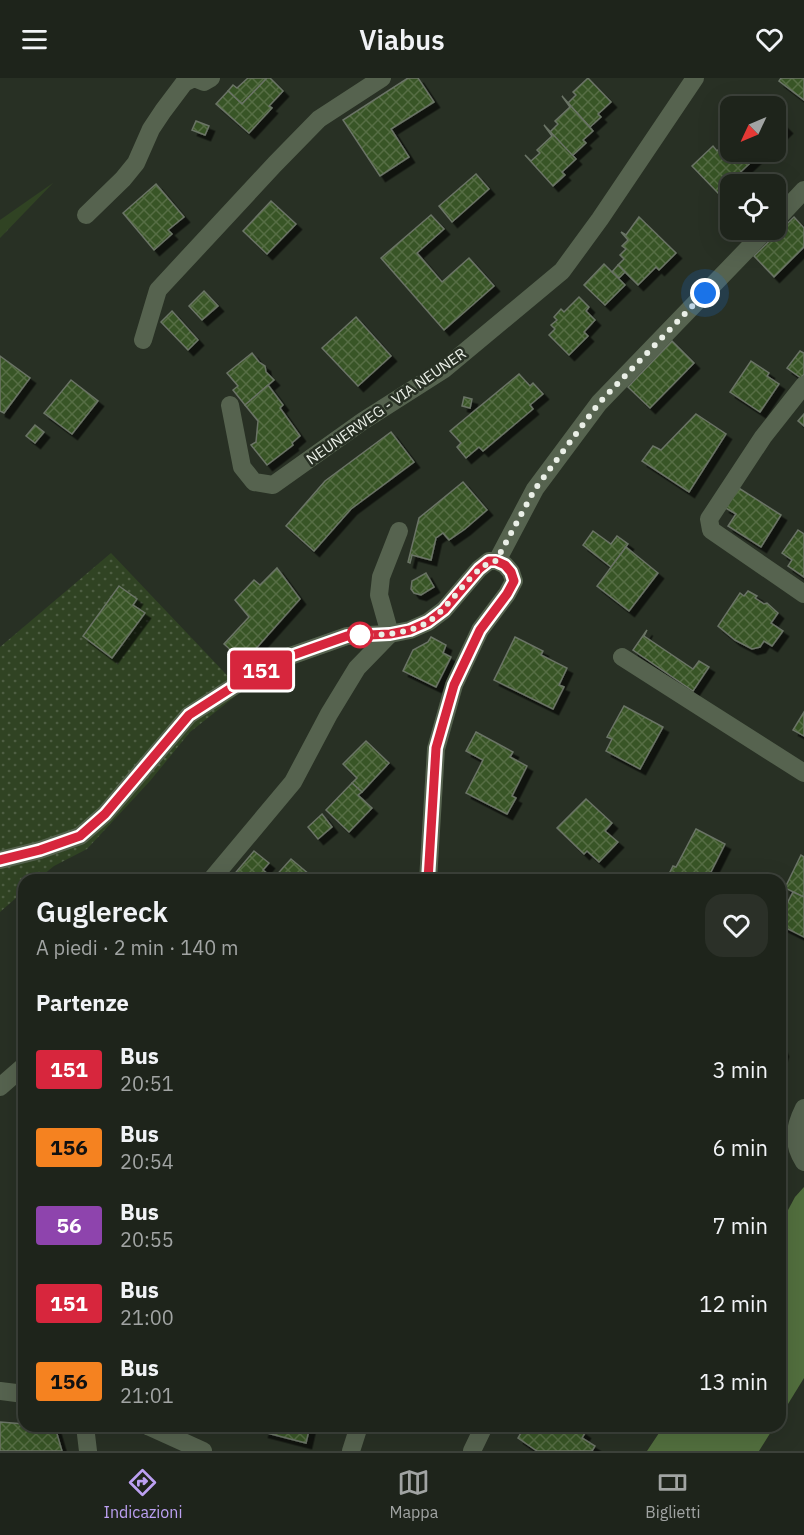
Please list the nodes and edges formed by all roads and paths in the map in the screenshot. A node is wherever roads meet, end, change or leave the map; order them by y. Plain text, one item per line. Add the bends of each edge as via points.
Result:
1 (211, 78) edge
2 (382, 78) edge
3 (695, 78) edge
4 (804, 190) edge
5 (786, 209) edge
6 (86, 215) dead end
7 (756, 240) edge
8 (143, 340) dead end
9 (804, 385) edge
10 (230, 405) dead end
11 (399, 531) dead end
12 (496, 561) junction
13 (804, 594) edge
14 (390, 634) junction
15 (622, 657) dead end
16 (804, 773) edge
17 (0, 860) edge
18 (216, 874) edge
19 (428, 874) edge
20 (18, 1071) edge
21 (0, 1087) edge
22 (804, 1108) edge
23 (787, 1133) edge
24 (804, 1162) edge
25 (0, 1391) edge
26 (18, 1393) edge
27 (86, 1432) edge
28 (161, 1432) edge
29 (357, 1432) edge
30 (481, 1432) edge
31 (88, 1451) edge
32 (203, 1451) edge
33 (351, 1451) edge
34 (472, 1451) edge

1 - 6 street via 204,82 194,78 184,83 151,129 136,163
2 - 8 street via 318,119 158,290
3 - 10 street, NEUNERWEG - VIA NEUNER via 562,271 443,370 273,485 254,482 242,467
4 - 5 street
7 - 12 street via 599,403 535,489
9 - 13 street via 709,519 711,530
11 - 14 street via 381,578 379,596
12 - 14 street via 479,569 444,610 428,622
12 - 19 street via 505,565 514,581 480,630 454,685 436,748
14 - 17 street via 347,636 279,660 242,681 189,715 105,814 80,836
14 - 18 street via 357,668 293,782
15 - 16 street
20 - 21 street
22 - 23 street
23 - 24 street
25 - 26 street
27 - 31 street
28 - 32 street
29 - 33 street
30 - 34 street

